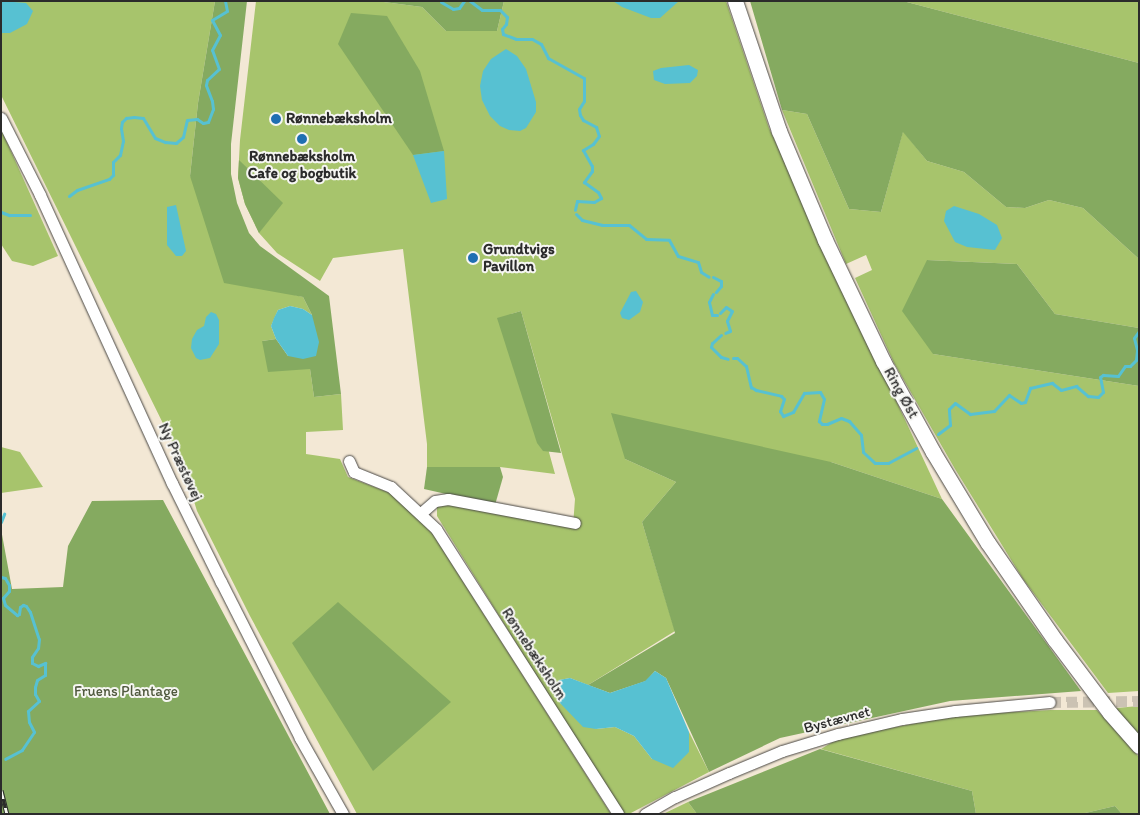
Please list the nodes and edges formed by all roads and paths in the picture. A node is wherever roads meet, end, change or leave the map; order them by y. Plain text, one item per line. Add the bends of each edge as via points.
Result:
1 (735, 1) edge
2 (1, 118) edge
3 (349, 460) dead end
4 (420, 513) junction
5 (575, 524) dead end
6 (1050, 702) tunnel mouth
7 (1139, 746) edge
8 (343, 814) edge
9 (618, 814) edge
10 (645, 814) edge

1 - 7 main road, Ring Øst via 779,131 825,240 883,361 988,543 1055,640
2 - 8 street, Ny Præstøvej via 40,195 172,483 300,738
3 - 4 street, Rønnebæksholm via 351,468 359,475 391,487
4 - 5 street via 435,501 448,499
4 - 9 street, Rønnebæksholm via 441,538
6 - 10 street, Bystævnet via 955,711 838,734 782,751 675,797

